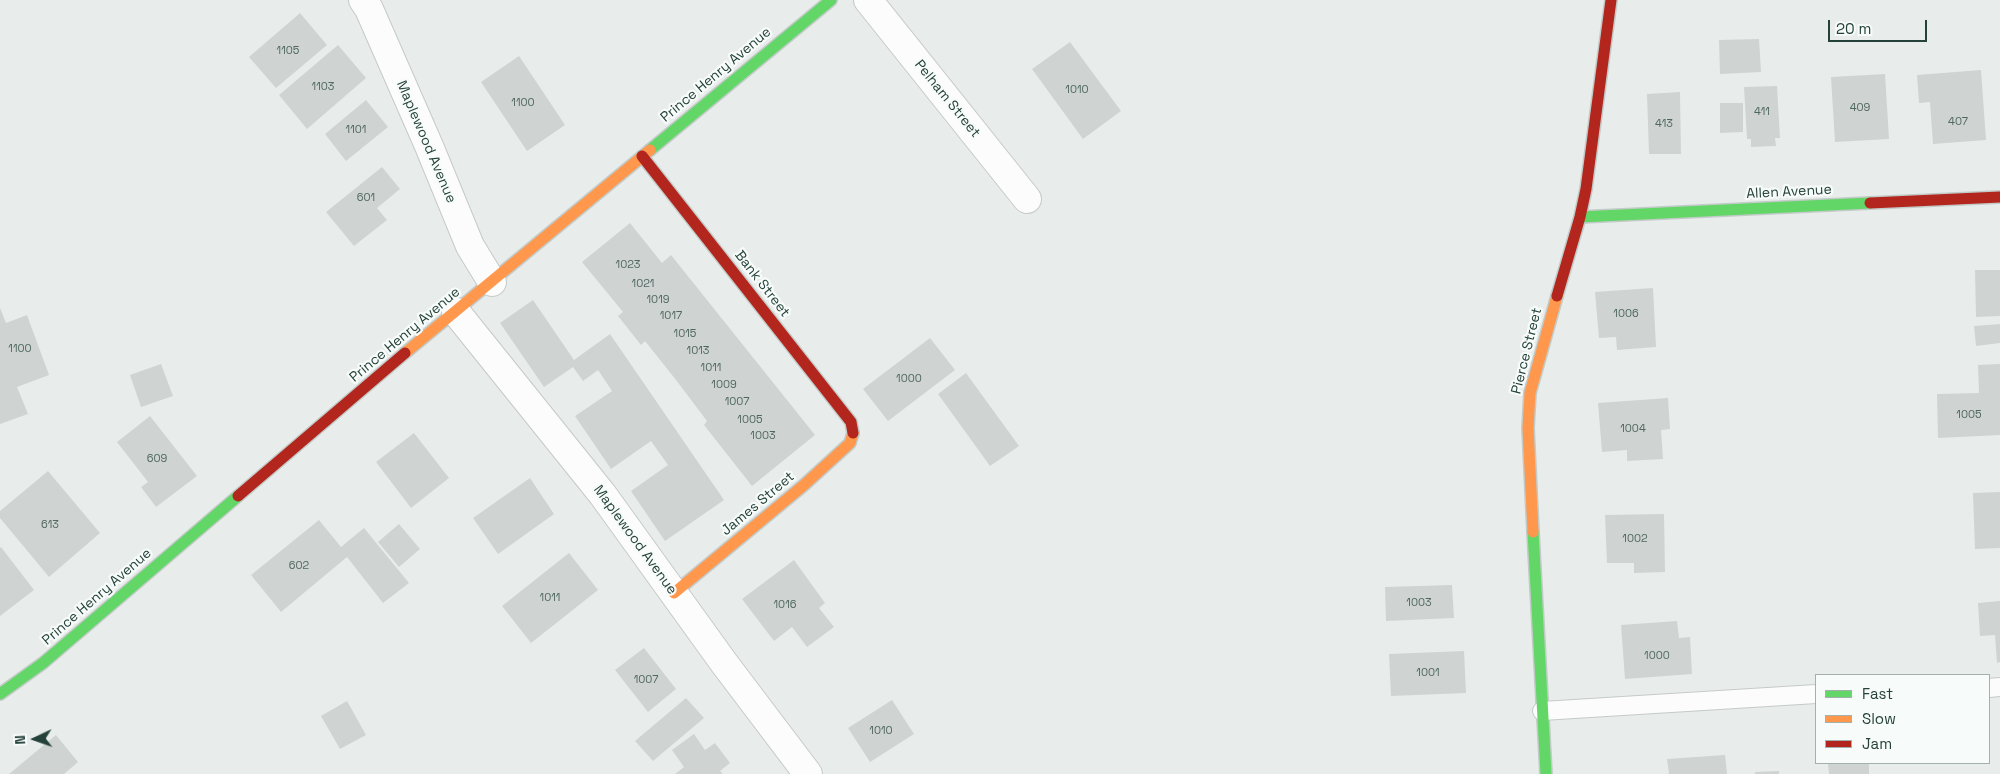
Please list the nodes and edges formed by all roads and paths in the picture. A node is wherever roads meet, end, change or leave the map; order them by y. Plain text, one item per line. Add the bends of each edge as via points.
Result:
1 (363, 0) edge
2 (831, 0) edge
3 (868, 0) edge
4 (1611, 0) edge
5 (642, 156) junction
6 (2000, 197) edge
7 (1027, 199) dead end
8 (1580, 217) junction
9 (492, 282) junction
10 (456, 312) junction
11 (853, 432) joint
12 (674, 593) junction
13 (0, 694) edge
14 (1815, 694) edge
15 (1542, 711) junction
16 (808, 774) edge
17 (1546, 774) edge

1 - 9 street, Maplewood Avenue via 470,246
2 - 5 street, Prince Henry Avenue
3 - 7 street, Pelham Street
4 - 8 street, Pierce Street
5 - 9 street, Prince Henry Avenue
5 - 11 street, Bank Street via 851,422
6 - 8 street, Allen Avenue
8 - 15 street, Pierce Street via 1530,393 1528,428
9 - 10 street, Prince Henry Avenue
10 - 12 street, Maplewood Avenue via 603,495
10 - 13 street, Prince Henry Avenue via 43,663
11 - 12 street, James Street via 850,443 804,485
12 - 16 street, Maplewood Avenue
14 - 15 lane
15 - 17 street, Pierce Street

